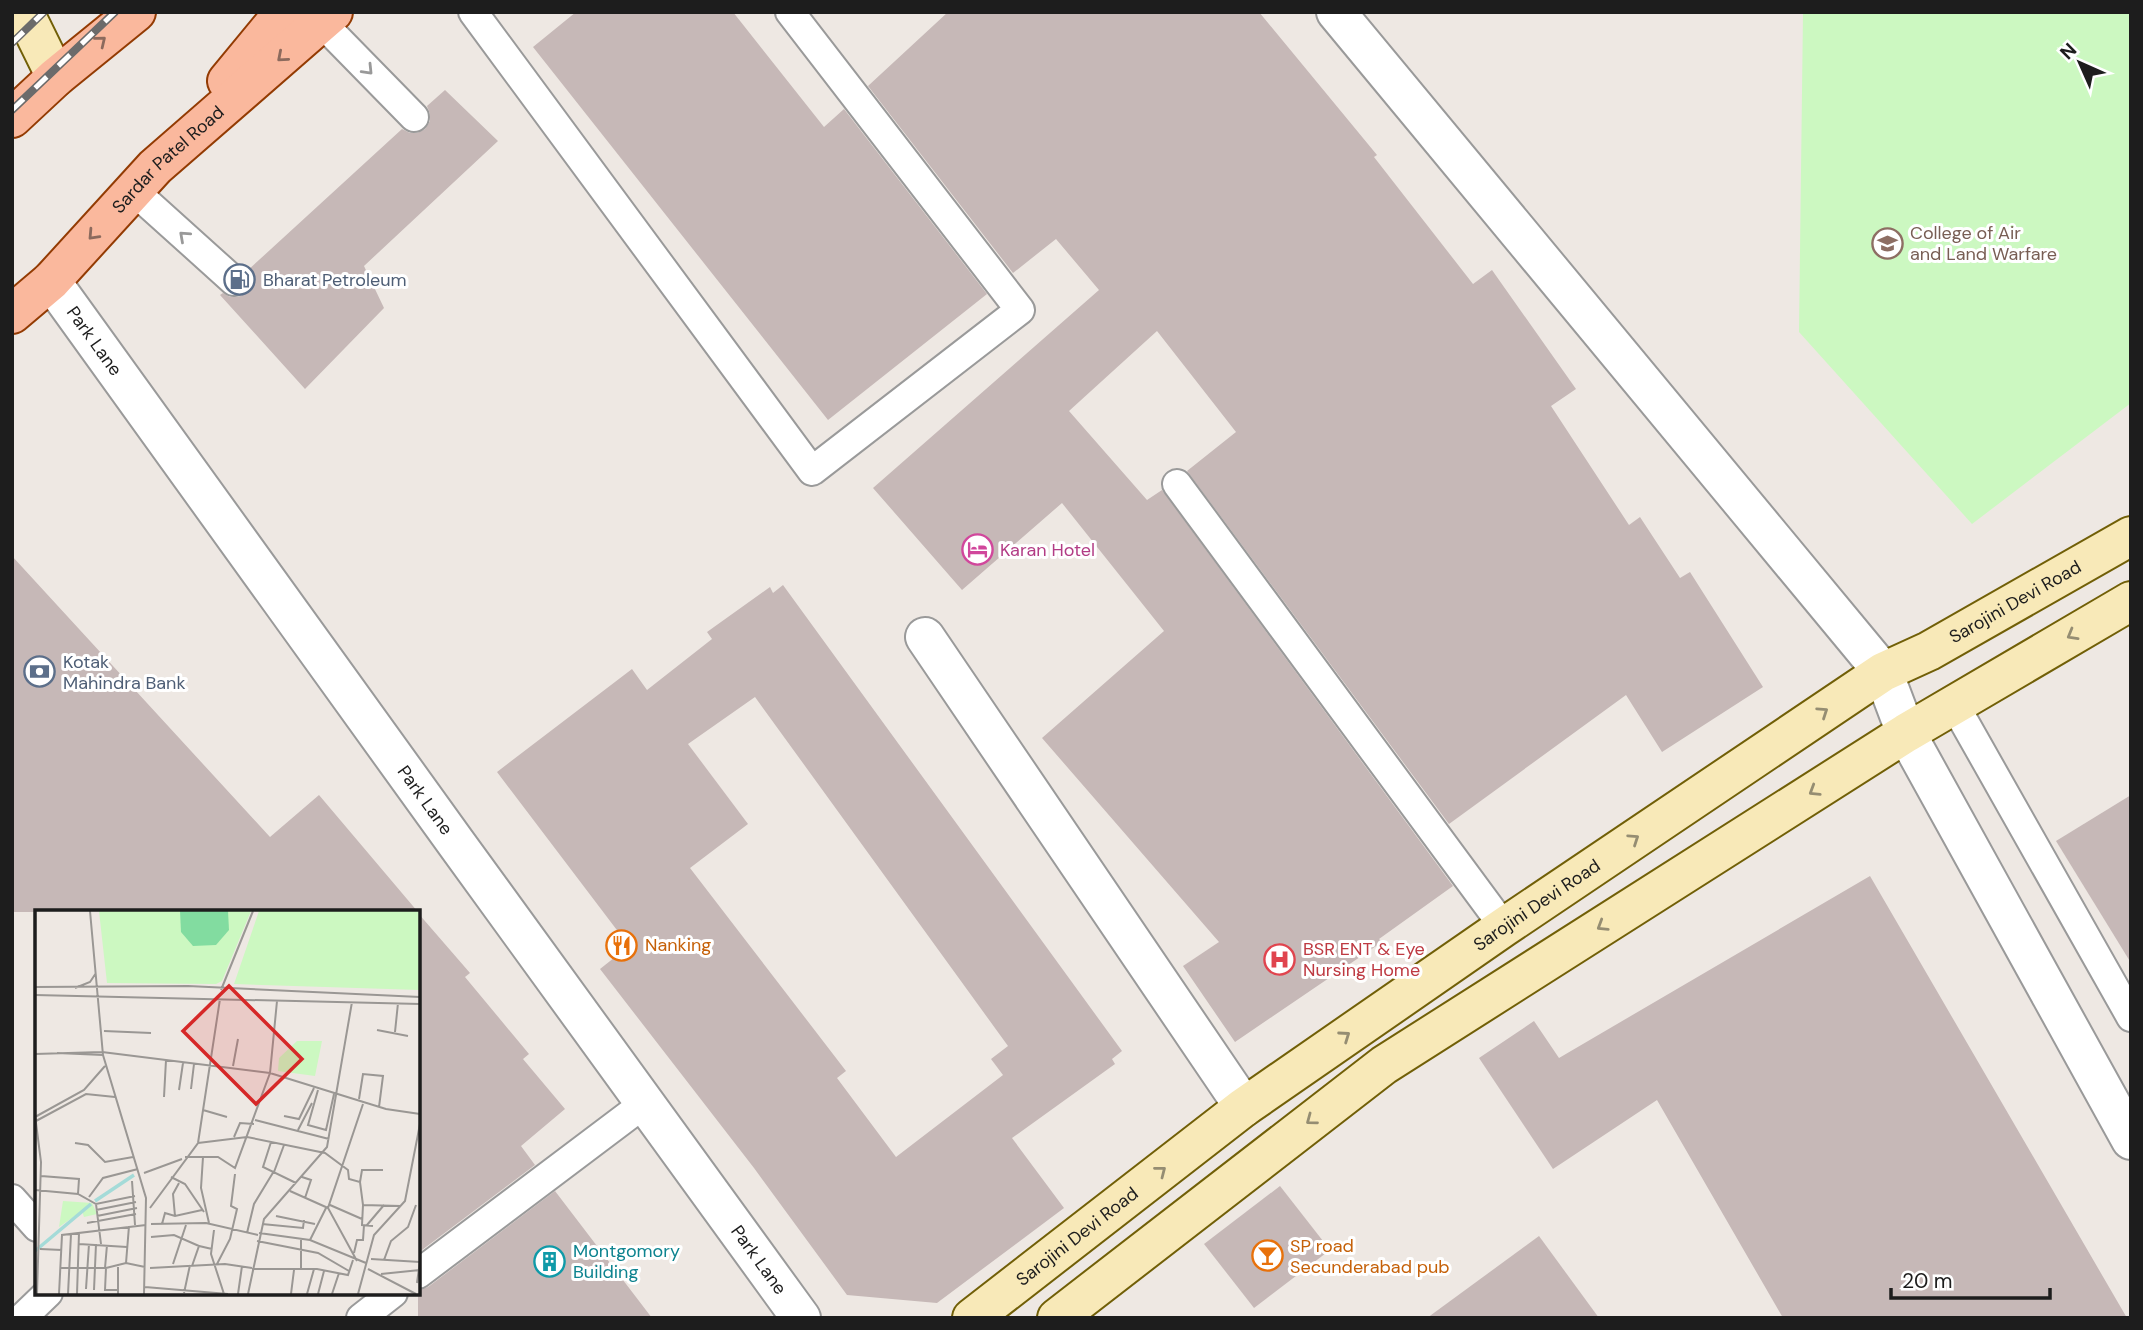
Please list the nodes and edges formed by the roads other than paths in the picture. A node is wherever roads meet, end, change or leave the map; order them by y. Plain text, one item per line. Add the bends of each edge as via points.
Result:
1 (24, 12) edge
2 (136, 12) edge
3 (284, 12) edge
4 (473, 12) edge
5 (790, 12) edge
6 (1336, 12) edge
7 (327, 18) edge
8 (56, 77) junction
9 (414, 117) dead end
10 (12, 118) edge
11 (145, 179) junction
12 (51, 281) junction
13 (234, 281) dead end
14 (12, 314) edge
15 (1177, 484) dead end
16 (2131, 536) edge
17 (2131, 601) edge
18 (925, 637) dead end
19 (1884, 672) junction
20 (1954, 704) junction
21 (1906, 733) junction
22 (1504, 927) junction
23 (2131, 1017) edge
24 (645, 1103) junction
25 (1244, 1107) junction
26 (2131, 1140) edge
27 (12, 1199) edge
28 (35, 1225) edge
29 (420, 1272) edge
30 (46, 1295) edge
31 (390, 1295) edge
32 (22, 1318) edge
33 (361, 1318) edge
34 (801, 1318) edge
35 (972, 1318) edge
36 (1057, 1318) edge

1 - 8 main road
8 -> 2 main road
3 - 11 main road
4 - 5 lane via 812,471 1020,310
6 - 19 street
7 -> 9 lane
7 -> 11 main road, Sardar Patel Road
8 - 10 main road
11 -> 12 main road, Sardar Patel Road
13 -> 11 lane
12 - 14 main road, Sardar Patel Road
12 - 24 street, Park Lane
15 - 22 lane
16 - 19 main road, Sarojini Devi Road
17 -> 20 main road
18 - 25 street
19 - 21 street
22 -> 19 main road, Sarojini Devi Road
20 - 21 main road
20 - 23 lane
21 - 26 street
21 -> 36 main road via 1384,1065
25 -> 22 main road, Sarojini Devi Road
24 - 29 lane
24 - 34 street, Park Lane
35 -> 25 main road, Sarojini Devi Road
27 - 28 lane
30 - 32 lane
31 - 33 lane

